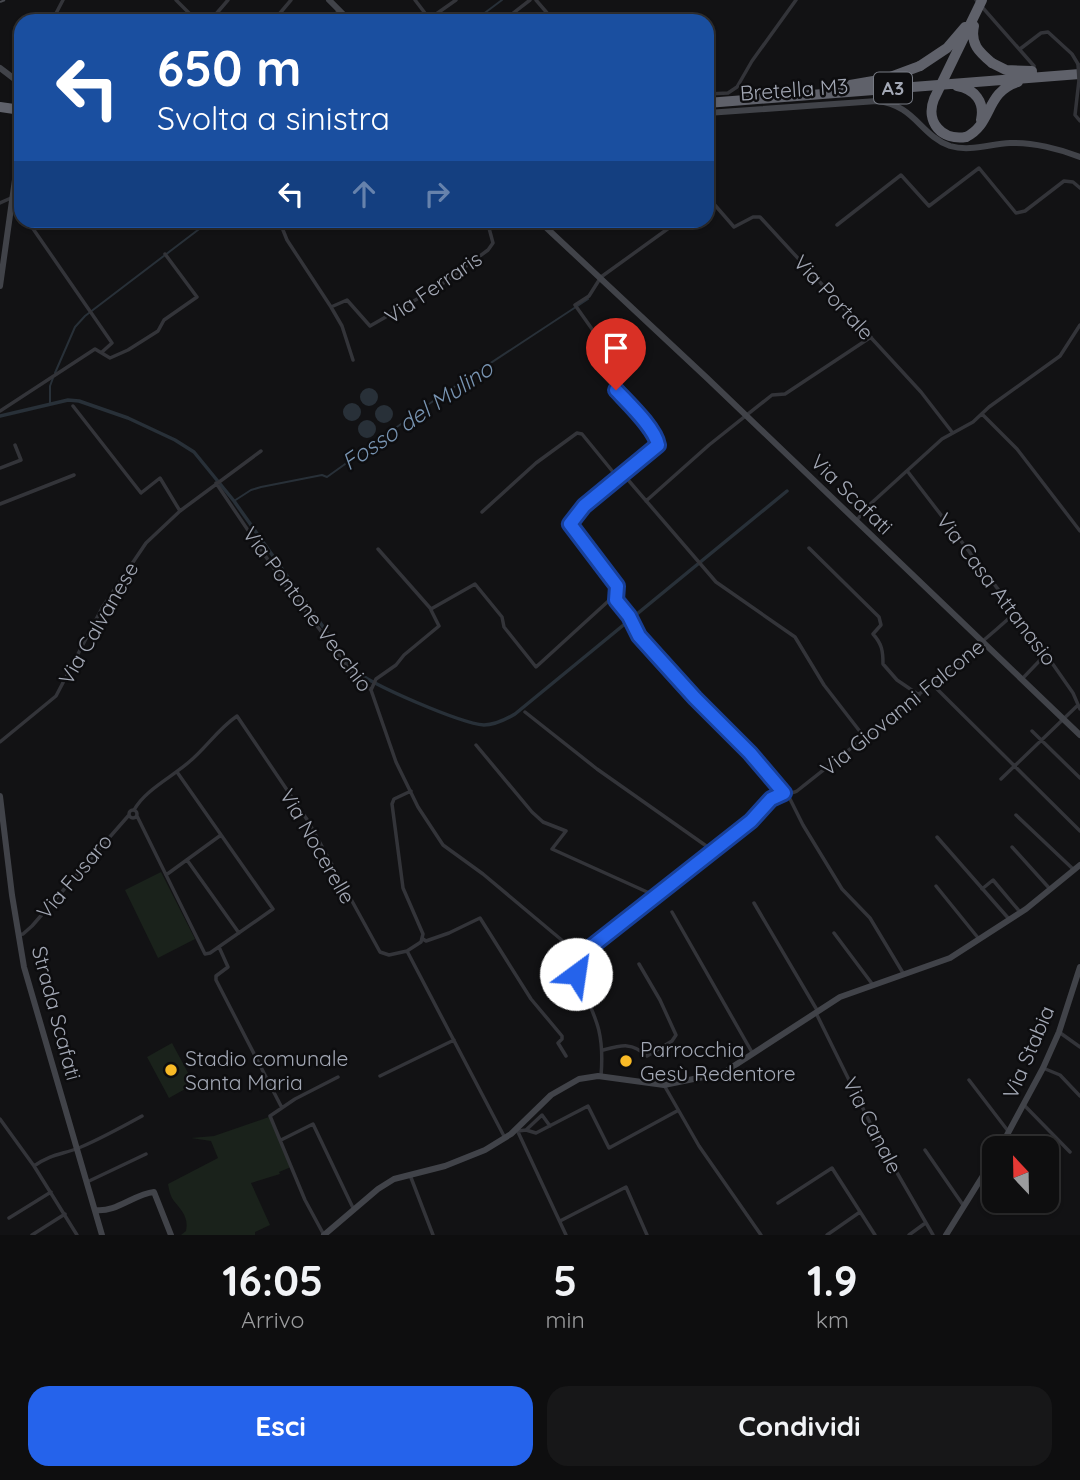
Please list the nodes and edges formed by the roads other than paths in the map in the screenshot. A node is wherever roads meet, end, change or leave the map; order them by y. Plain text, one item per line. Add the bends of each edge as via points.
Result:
1 (176, 0) edge
2 (228, 0) edge
3 (292, 0) edge
4 (329, 0) edge
5 (456, 0) edge
6 (530, 0) edge
7 (536, 0) edge
8 (796, 0) edge
9 (981, 2) edge
10 (338, 9) junction
11 (190, 14) edge
12 (216, 14) edge
13 (279, 14) edge
14 (337, 14) edge
15 (343, 14) edge
16 (438, 14) edge
17 (512, 14) edge
18 (548, 14) edge
19 (1020, 49) junction
20 (1034, 66) dead end
21 (1076, 72) edge
22 (908, 87) junction
23 (808, 91) junction
24 (714, 97) edge
25 (714, 98) edge
26 (714, 99) edge
27 (714, 113) edge
28 (1080, 121) edge
29 (979, 127) junction
30 (1079, 156) edge
31 (14, 185) edge
32 (1080, 188) edge
33 (12, 198) junction
34 (14, 201) edge
35 (0, 203) edge
36 (714, 205) edge
37 (837, 225) dead end
38 (32, 228) edge
39 (282, 228) edge
40 (489, 228) edge
41 (547, 228) edge
42 (669, 228) edge
43 (166, 255) dead end
44 (601, 278) junction
45 (0, 286) edge
46 (331, 307) junction
47 (1080, 325) edge
48 (870, 337) junction
49 (102, 352) junction
50 (353, 360) dead end
51 (72, 406) dead end
52 (0, 411) edge
53 (982, 414) junction
54 (745, 416) junction
55 (952, 432) junction
56 (15, 445) dead end
57 (261, 451) dead end
58 (0, 468) edge
59 (908, 472) junction
60 (623, 474) junction
61 (74, 475) dead end
62 (618, 478) junction
63 (218, 482) junction
64 (646, 501) junction
65 (0, 504) edge
66 (180, 511) junction
67 (482, 512) dead end
68 (856, 522) junction
69 (1080, 531) edge
70 (809, 548) dead end
71 (379, 549) dead end
72 (617, 593) junction
73 (430, 609) junction
74 (1016, 612) junction
75 (982, 643) junction
76 (1046, 653) junction
77 (1021, 680) junction
78 (933, 685) junction
79 (372, 689) junction
80 (919, 695) junction
81 (1079, 704) edge
82 (526, 712) dead end
83 (239, 718) joint
84 (1063, 720) junction
85 (1032, 732) dead end
86 (1080, 735) edge
87 (865, 738) junction
88 (1041, 741) junction
89 (0, 742) edge
90 (476, 745) dead end
91 (1013, 767) junction
92 (177, 771) junction
93 (1080, 778) edge
94 (1001, 779) dead end
95 (411, 791) junction
96 (786, 793) junction
97 (0, 796) edge
98 (134, 810) junction
99 (129, 814) junction
100 (1016, 815) dead end
101 (136, 816) junction
102 (1080, 831) edge
103 (221, 835) junction
104 (937, 837) dead end
105 (1012, 847) dead end
106 (712, 850) junction
107 (187, 860) junction
108 (1077, 868) edge
109 (166, 875) junction
110 (936, 886) dead end
111 (982, 889) junction
112 (1050, 890) junction
113 (656, 896) junction
114 (754, 902) dead end
115 (672, 912) dead end
116 (1020, 912) junction
117 (1009, 919) junction
118 (239, 933) junction
119 (834, 933) dead end
120 (18, 935) junction
121 (423, 939) junction
122 (979, 939) junction
123 (219, 947) junction
124 (407, 951) junction
125 (577, 958) junction
126 (639, 964) dead end
127 (1080, 967) edge
128 (904, 974) junction
129 (873, 985) junction
130 (817, 1012) junction
131 (1059, 1032) junction
132 (454, 1040) junction
133 (1080, 1047) edge
134 (603, 1050) junction
135 (753, 1054) junction
136 (566, 1056) dead end
137 (1043, 1068) junction
138 (380, 1076) dead end
139 (601, 1076) junction
140 (338, 1077) dead end
141 (969, 1080) dead end
142 (664, 1085) junction
143 (1080, 1096) edge
144 (1025, 1105) junction
145 (282, 1108) junction
146 (677, 1111) junction
147 (142, 1116) dead end
148 (0, 1119) edge
149 (550, 1126) junction
150 (517, 1130) junction
151 (526, 1130) junction
152 (1009, 1133) junction
153 (1007, 1136) edge
154 (505, 1138) junction
155 (281, 1141) junction
156 (77, 1149) junction
157 (925, 1150) dead end
158 (1070, 1152) dead end
159 (146, 1154) dead end
160 (34, 1166) junction
161 (409, 1173) junction
162 (982, 1176) edge
163 (87, 1182) junction
164 (51, 1192) junction
165 (778, 1203) dead end
166 (963, 1205) junction
167 (95, 1210) junction
168 (354, 1210) junction
169 (860, 1212) junction
170 (65, 1214) junction
171 (9, 1218) dead end
172 (560, 1221) junction
173 (924, 1224) junction
174 (327, 1234) edge
175 (32, 1235) edge
176 (77, 1235) edge
177 (103, 1235) edge
178 (170, 1235) edge
179 (433, 1235) edge
180 (566, 1235) edge
181 (647, 1235) edge
182 (761, 1235) edge
183 (827, 1235) edge
184 (874, 1235) edge
185 (908, 1235) edge
186 (933, 1235) edge
187 (946, 1235) edge

1 - 11 street
2 - 12 street
3 - 13 street
4 - 10 street
5 - 16 street
6 - 17 street
7 - 18 street
8 - 24 street via 737,87
9 - 19 street
9 - 21 highway, bridge via 973,39 977,50 992,63 1012,71
9 - 23 highway, A3, bridge via 952,43 920,66 873,82
9 - 29 highway, A3, bridge via 931,110 934,125 951,137 966,136
10 - 14 street
10 - 15 street
19 - 20 street
19 - 21 street via 1048,32 1072,54
21 - 22 highway, A3
21 - 23 highway, A3
21 - 28 street via 1075,115
21 - 29 highway, A3 via 1006,87 995,97
22 - 26 highway, A3
22 - 29 highway, A3 via 970,90 981,104
23 - 25 highway, A3
27 - 30 street, Bretella M3 via 877,101 903,108 937,139 955,147 1023,143
31 - 33 street
32 - 37 street via 1064,181 1016,213 979,168 929,206 901,175
33 - 34 street
33 - 35 street
33 - 45 street
36 - 48 street, Via Portale via 734,227 760,217
38 - 49 street via 112,343
39 - 46 street
40 - 46 street, Via Ferraris via 493,243 488,250 438,287 372,326 347,300
41 - 44 street, Via Scafati
42 - 44 street
43 - 49 street via 197,297 128,350 110,358
44 - 54 street, Via Scafati
44 - 60 street via 576,307 604,346 599,370 658,443
46 - 50 street
47 - 53 street via 1062,354
48 - 54 street via 785,394 774,393
48 - 55 street, Via Portale
49 - 52 street via 95,349
51 - 66 street via 141,494 160,478
53 - 55 street
53 - 69 street via 1017,449
54 - 64 street
54 - 68 street, Via Scafati
55 - 59 street
56 - 58 street via 22,460
57 - 63 street, Via Calvanese
59 - 68 street
59 - 74 street, Via Casa Attanasio
60 - 62 street
60 - 64 street
61 - 65 street
62 - 67 street via 577,433
62 - 72 street via 570,524 617,586
63 - 66 street, Via Calvanese
63 - 79 street, Via Pontone Vecchio via 333,648 354,676
64 - 87 street via 722,587 795,637 824,685
66 - 89 street, Via Calvanese via 146,543 122,576 56,696
68 - 75 street, Via Scafati
70 - 80 street via 879,617 881,625 873,634 880,641 883,664
71 - 73 street
72 - 73 street via 536,667 475,584
72 - 96 street via 616,600 639,636
73 - 79 street via 439,626 376,679
74 - 75 street, Via Giovanni Falcone
74 - 76 street, Via Casa Attanasio
75 - 77 street, Via Scafati
75 - 78 street, Via Giovanni Falcone
76 - 77 street
76 - 81 street, Via Casa Attanasio
77 - 84 street, Via Scafati
78 - 80 street, Via Giovanni Falcone
78 - 91 street
79 - 95 street, Via Pontone Vecchio via 396,762
80 - 87 street, Via Giovanni Falcone
81 - 84 street
82 - 106 street
83 - 92 street, Via Fusaro via 216,733
83 - 124 street, Via Nocerelle via 306,818 380,952
84 - 86 street, Via Scafati
84 - 88 street
85 - 88 street
87 - 96 street, Via Giovanni Falcone via 797,791
88 - 91 street
88 - 93 street
90 - 113 street via 532,812 566,831 552,849
91 - 94 street
91 - 102 street
92 - 98 street, Via Fusaro
92 - 103 street
95 - 121 street via 392,804 403,888
95 - 125 street, Via Pontone Vecchio via 443,845 570,947
96 - 106 street, Via Giovanni Falcone via 771,799 759,814
96 - 128 street via 842,889 870,918
97 - 120 street, Strada Scafati
98 - 99 street, Via Fusaro
98 - 101 street
99 - 101 street, Via Fusaro
99 - 120 street, Via Fusaro via 32,926
100 - 108 street
101 - 109 street
103 - 107 street
103 - 118 street via 273,909
104 - 111 street
105 - 112 street
106 - 113 street, Via Giovanni Falcone
107 - 109 street
107 - 118 street
108 - 112 street
109 - 123 street via 205,953
110 - 122 street
111 - 116 street via 993,880
111 - 117 street
112 - 116 street
113 - 125 street, Via Giovanni Falcone
114 - 130 street, Via Canale
115 - 135 street
116 - 117 street
117 - 122 street
118 - 123 street
119 - 129 street
120 - 156 street, Strada Scafati
121 - 124 street
121 - 136 street via 480,918 531,999 562,1036 558,1044
122 - 128 street via 950,957
123 - 145 street via 228,967 216,980
124 - 132 street
125 - 134 street via 576,974 598,1021
126 - 134 street via 676,1035 649,1056 639,1048
127 - 131 street, Via Stabia
128 - 129 street
129 - 130 street via 840,997
130 - 135 street
130 - 173 street, Via Canale
131 - 133 street
131 - 137 street, Via Stabia
132 - 138 street
132 - 154 street
134 - 139 street
135 - 142 street via 716,1076
137 - 143 street via 1060,1075
137 - 144 street, Via Stabia
139 - 142 street
139 - 150 street via 584,1077 559,1090
140 - 145 street
141 - 152 street
142 - 146 street
144 - 152 street, Via Stabia
144 - 158 street
145 - 155 street via 270,1116
146 - 149 street via 609,1148 588,1105
146 - 182 street
147 - 156 street
148 - 160 street
149 - 151 street via 536,1133
149 - 151 street via 542,1115
150 - 151 street
150 - 154 street
150 - 172 street
152 - 153 street, Via Stabia
154 - 161 street via 470,1157
155 - 168 street via 313,1124
155 - 174 street via 305,1200
156 - 160 street via 51,1155
156 - 163 street, Strada Scafati
157 - 166 street
159 - 163 street
160 - 164 street
161 - 168 street via 378,1189
161 - 179 street
162 - 166 street
163 - 167 street, Strada Scafati
164 - 170 street
164 - 171 street
165 - 169 street via 832,1168
166 - 187 street
167 - 177 street, Strada Scafati
167 - 178 street via 154,1192
168 - 174 street
169 - 183 street
169 - 184 street
170 - 175 street
170 - 176 street
172 - 180 street
172 - 181 street via 626,1187
173 - 185 street
173 - 186 street, Via Canale

